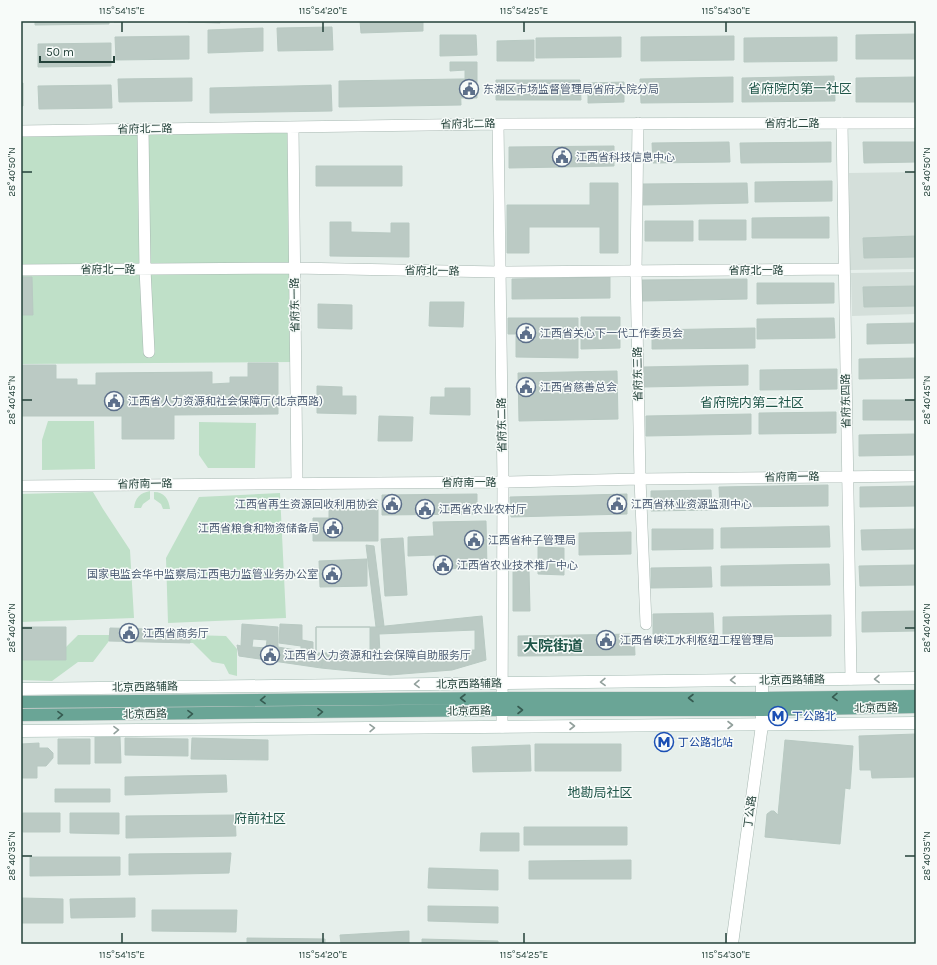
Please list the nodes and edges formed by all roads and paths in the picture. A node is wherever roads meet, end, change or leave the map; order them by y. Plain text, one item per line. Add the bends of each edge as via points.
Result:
1 (638, 123) junction
2 (842, 123) junction
3 (916, 123) edge
4 (498, 124) junction
5 (293, 127) junction
6 (143, 130) junction
7 (21, 131) edge
8 (294, 268) junction
9 (145, 269) junction
10 (844, 269) junction
11 (21, 270) edge
12 (636, 271) junction
13 (499, 272) junction
14 (149, 352) dead end
15 (847, 476) junction
16 (916, 476) edge
17 (640, 479) junction
18 (502, 482) junction
19 (297, 483) junction
20 (21, 486) edge
21 (646, 624) dead end
22 (916, 678) edge
23 (851, 679) junction
24 (762, 680) junction
25 (502, 683) junction
26 (21, 688) edge
27 (916, 696) edge
28 (762, 698) junction
29 (21, 702) edge
30 (502, 704) junction
31 (916, 707) edge
32 (762, 710) junction
33 (21, 715) edge
34 (916, 723) edge
35 (762, 725) junction
36 (502, 727) junction
37 (21, 731) edge
38 (732, 944) edge

1 - 2 street, 省府北二路
1 - 4 street, 省府北二路
1 - 12 street, 省府东三路
2 - 3 street, 省府北二路
2 - 10 street, 省府东四路
4 - 5 street, 省府北二路
4 - 13 street, 省府东二路
5 - 6 street, 省府北二路
5 - 8 street, 省府东一路
6 - 7 street, 省府北二路
6 - 9 street
8 - 9 street, 省府北一路
8 - 13 street, 省府北一路
8 - 19 street, 省府东一路
9 - 11 street, 省府北一路
9 - 14 street
10 - 12 street, 省府北一路
10 - 15 street, 省府东四路
12 - 13 street, 省府北一路
12 - 17 street, 省府东三路
13 - 18 street, 省府东二路
15 - 16 street, 省府南一路
15 - 17 street, 省府南一路
15 - 23 street, 省府东四路
17 - 18 street, 省府南一路
17 - 21 street, 省府东三路
18 - 19 street, 省府南一路
18 - 25 street, 省府东二路
19 - 20 street, 省府南一路
22 -> 23 main road, 北京西路辅路
23 - 24 main road, 北京西路辅路
24 -> 25 main road, 北京西路辅路
24 - 28 main road, 丁公路
25 -> 26 main road, 北京西路辅路
25 - 30 street, 省府东二路
27 -> 28 main road, 北京西路
28 -> 30 main road, 北京西路
28 - 32 main road, 丁公路
30 -> 29 main road, 北京西路
30 -> 32 main road, 北京西路
33 -> 30 main road, 北京西路
30 - 36 street, 省府东二路
31 - 32 main road, 北京西路
32 - 35 main road, 丁公路
34 - 35 main road
36 -> 35 main road
35 - 38 main road, 丁公路
37 -> 36 main road

